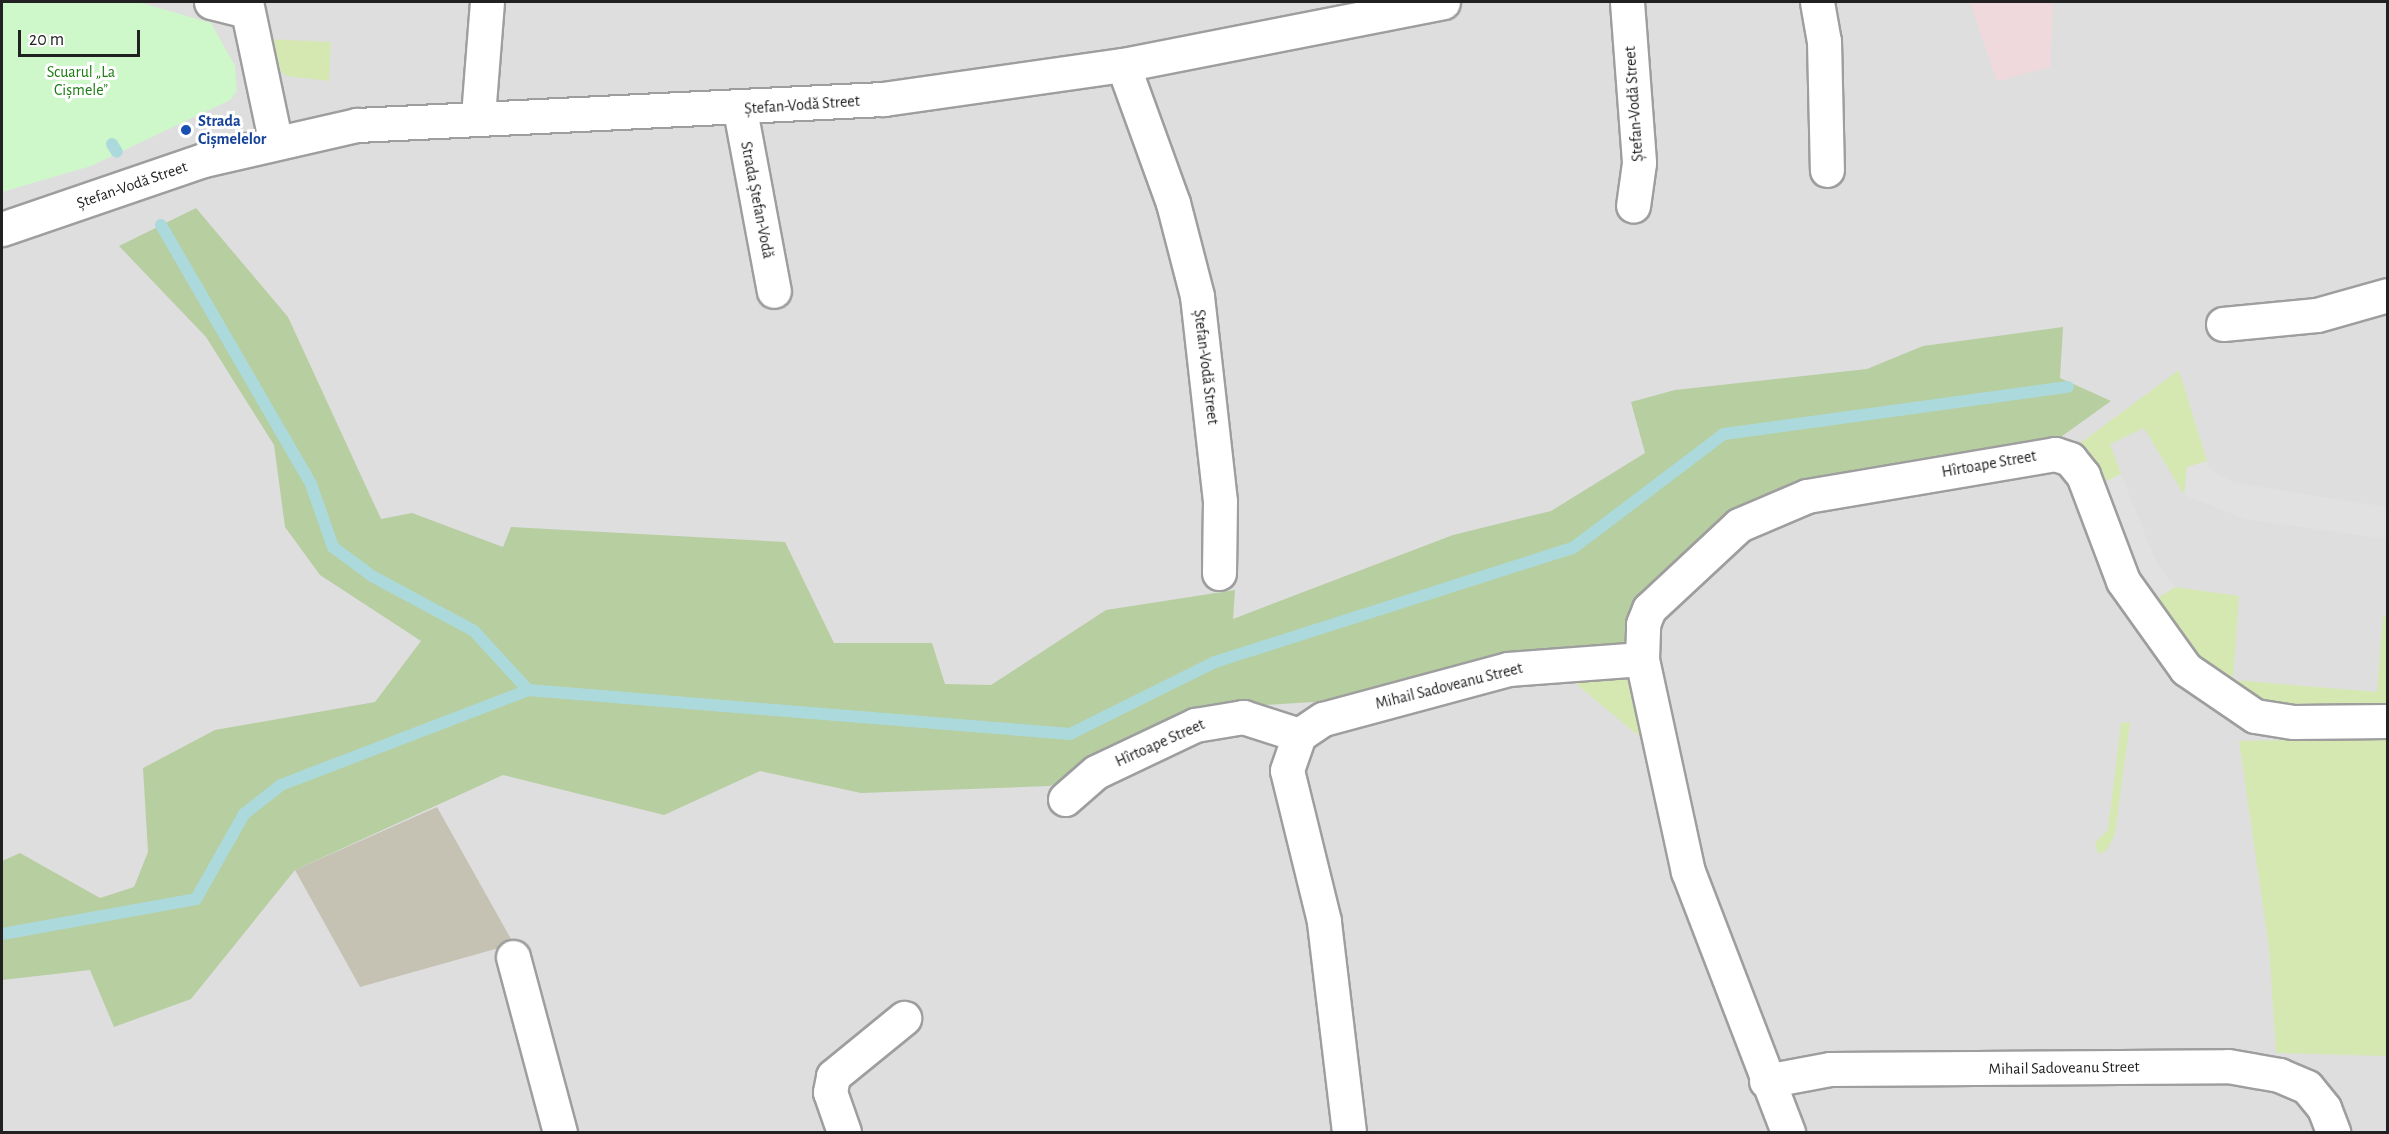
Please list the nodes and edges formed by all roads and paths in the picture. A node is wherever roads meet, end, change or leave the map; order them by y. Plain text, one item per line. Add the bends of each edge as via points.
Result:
1 (211, 2) edge
2 (487, 2) edge
3 (1443, 2) edge
4 (1627, 2) edge
5 (1817, 2) edge
6 (246, 6) edge
7 (1371, 8) edge
8 (1123, 64) junction
9 (740, 110) junction
10 (478, 116) junction
11 (275, 140) junction
12 (1827, 170) dead end
13 (1633, 206) dead end
14 (2, 230) edge
15 (774, 291) dead end
16 (2388, 295) edge
17 (2223, 324) dead end
18 (1219, 573) dead end
19 (1642, 659) junction
20 (2388, 721) edge
21 (1299, 735) junction
22 (1065, 800) dead end
23 (513, 957) dead end
24 (904, 1018) dead end
25 (1766, 1081) junction
26 (560, 1132) edge
27 (844, 1132) edge
28 (1349, 1132) edge
29 (1783, 1132) edge
30 (1788, 1132) edge
31 (2333, 1132) edge

1 - 6 street
2 - 10 street
3 - 7 street, Ștefan-Vodă Street
4 - 13 street, Ștefan-Vodă Street via 1639,163
5 - 12 street via 1824,41
6 - 11 street
7 - 8 street, Ștefan-Vodă Street
8 - 9 street, Ștefan-Vodă Street via 883,99
8 - 18 street, Ștefan-Vodă Street via 1173,203 1197,296 1220,501
9 - 10 street, Ștefan-Vodă Street
9 - 15 street, Strada Ștefan-Vodă
10 - 11 street, Ștefan-Vodă Street via 357,125
11 - 14 street, Ștefan-Vodă Street
16 - 17 street via 2317,315
19 - 20 street, Hîrtoape Street via 1643,624 1661,595 1739,525 1767,510 1807,496 2055,454 2070,459 2083,475 2123,581 2186,669 2255,716 2294,722
19 - 21 street, Mihail Sadoveanu Street via 1508,669 1323,719
19 - 25 street via 1688,872
21 - 22 street, Hîrtoape Street via 1243,717 1195,725 1096,772
21 - 28 street via 1287,770 1324,921
23 - 26 street
24 - 27 street via 833,1076 830,1092
25 - 30 street
25 - 31 street, Mihail Sadoveanu Street via 1830,1069 2228,1066 2279,1075 2307,1087 2324,1108
29 - 30 street

